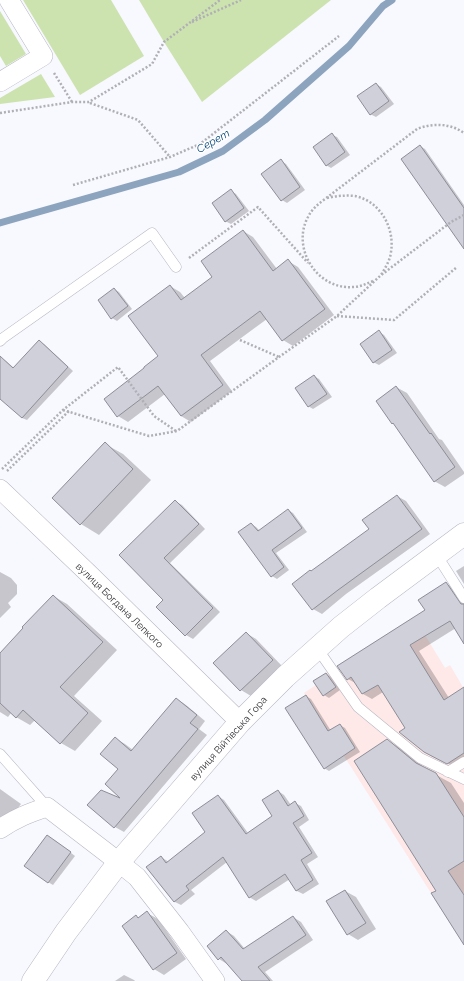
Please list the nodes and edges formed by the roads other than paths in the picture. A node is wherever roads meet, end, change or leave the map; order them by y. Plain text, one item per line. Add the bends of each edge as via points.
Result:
1 (9, 0) edge
2 (0, 82) edge
3 (176, 267) road end
4 (0, 341) edge
5 (2, 482) edge
6 (464, 534) edge
7 (436, 554) junction
8 (464, 598) edge
9 (317, 648) junction
10 (240, 722) junction
11 (0, 754) edge
12 (464, 762) edge
13 (448, 772) junction
14 (464, 780) edge
15 (47, 807) junction
16 (0, 829) edge
17 (119, 862) junction
18 (33, 981) edge
19 (215, 981) edge

1 - 2 street via 43,56
3 - 4 lane via 152,233
5 - 10 street, вулиця Богдана Лепкого via 95,580
6 - 7 street, вулиця Війтівська Гора
7 - 8 lane
7 - 9 street, вулиця Війтівська Гора
9 - 10 street, вулиця Війтівська Гора
9 - 13 lane via 358,707 420,758
10 - 17 street, вулиця Війтівська Гора
11 - 15 lane
12 - 13 lane
13 - 14 lane
15 - 16 street via 26,813
15 - 17 street
17 - 18 street, вулиця Війтівська Гора
17 - 19 street via 137,877

